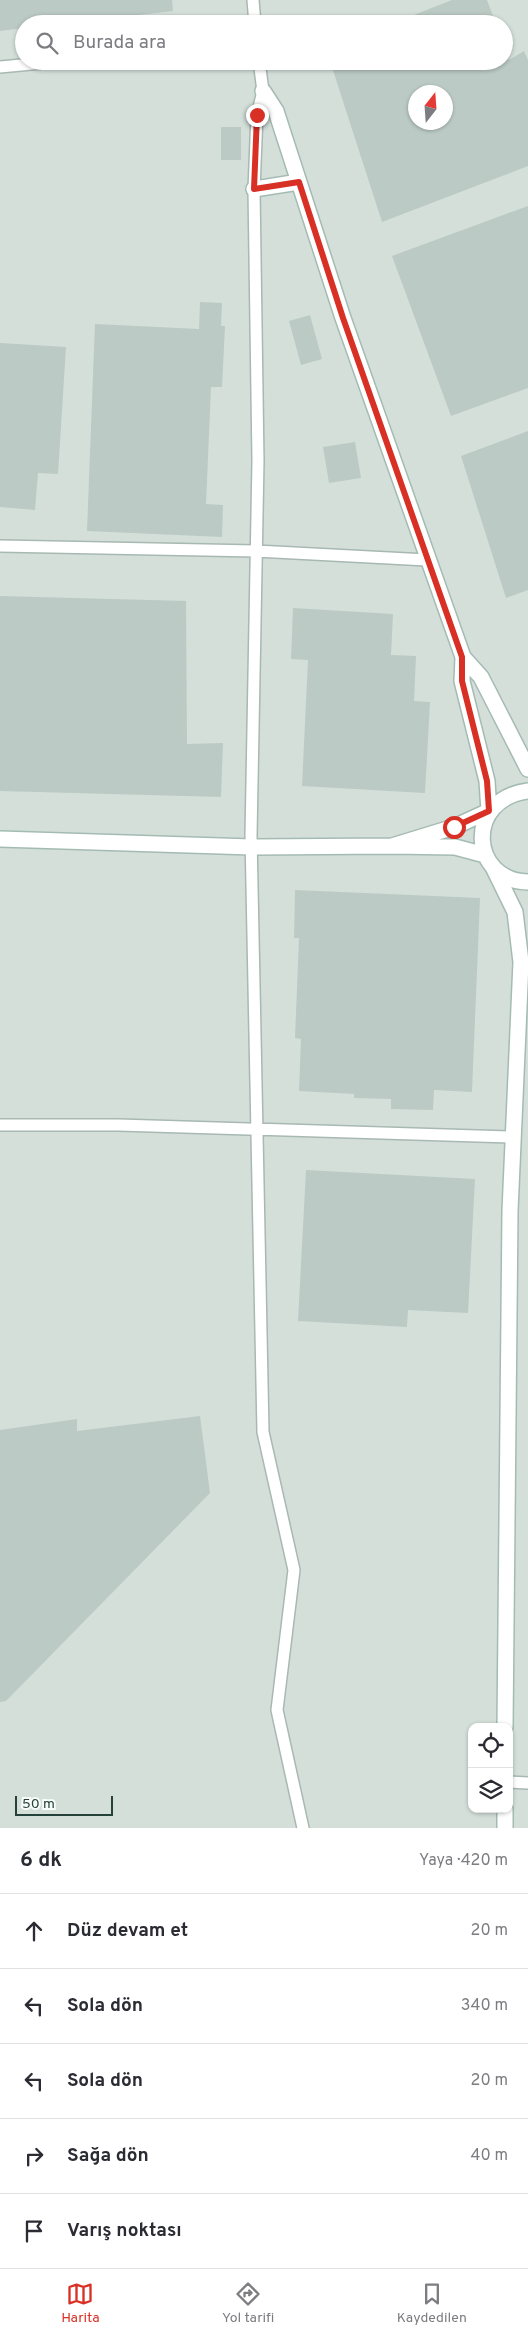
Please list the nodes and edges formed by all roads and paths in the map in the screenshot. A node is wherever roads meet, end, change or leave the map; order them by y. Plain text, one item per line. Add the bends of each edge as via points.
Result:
1 (253, 0) edge
2 (254, 15) edge
3 (15, 66) edge
4 (0, 67) edge
5 (261, 70) edge
6 (263, 91) junction
7 (299, 182) junction
8 (254, 189) junction
9 (0, 546) edge
10 (256, 551) junction
11 (427, 560) junction
12 (462, 657) junction
13 (528, 769) edge
14 (528, 791) edge
15 (489, 811) junction
16 (0, 839) edge
17 (392, 846) junction
18 (252, 847) junction
19 (489, 861) junction
20 (528, 882) edge
21 (0, 1125) edge
22 (256, 1130) junction
23 (513, 1137) junction
24 (505, 1723) edge
25 (513, 1782) edge
26 (528, 1783) edge
27 (505, 1813) edge
28 (304, 1828) edge
29 (505, 1828) edge

1 - 2 street
3 - 4 street
5 - 6 street
6 - 7 street via 276,112
6 - 8 street via 257,115
7 - 8 street
7 - 11 street
8 - 10 street
9 - 10 street
10 - 11 street
10 - 18 street
11 - 12 street
12 - 13 street via 481,677
12 - 15 street via 462,681 487,781
14 - 15 street via 513,793 499,800
15 - 17 street via 454,827
15 - 19 street via 483,825 482,840
16 - 18 street
17 - 18 street
17 - 19 street via 455,847
18 - 22 street
19 - 20 street via 505,877
19 - 23 street via 515,912 521,962
21 - 22 street
22 - 23 street
22 - 28 street via 263,1432 294,1570 277,1710
23 - 24 street
25 - 26 street
27 - 29 street

